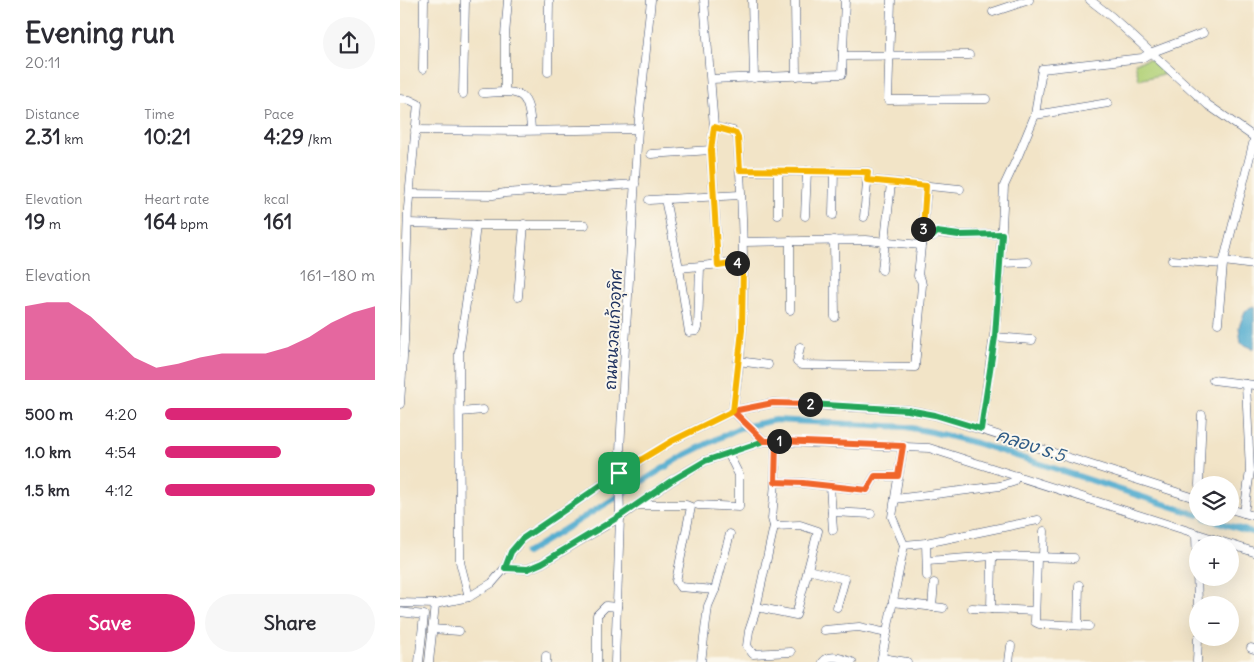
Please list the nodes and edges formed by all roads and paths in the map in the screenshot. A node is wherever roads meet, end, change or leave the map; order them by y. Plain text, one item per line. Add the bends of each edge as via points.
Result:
1 (424, 0) edge
2 (465, 0) edge
3 (508, 0) edge
4 (549, 0) edge
5 (651, 0) edge
6 (704, 0) edge
7 (752, 0) edge
8 (795, 0) edge
9 (845, 0) edge
10 (891, 0) edge
11 (1029, 0) edge
12 (1090, 0) edge
13 (993, 12) dead end
14 (1204, 33) dead end
15 (1150, 53) junction
16 (969, 55) dead end
17 (843, 56) junction
18 (889, 56) junction
19 (423, 69) dead end
20 (548, 72) dead end
21 (796, 76) junction
22 (754, 78) junction
23 (711, 79) junction
24 (505, 92) junction
25 (483, 93) dead end
26 (463, 94) dead end
27 (400, 99) edge
28 (986, 99) dead end
29 (1108, 103) dead end
30 (1035, 115) junction
31 (714, 127) junction
32 (638, 129) junction
33 (415, 130) junction
34 (531, 130) junction
35 (1254, 138) edge
36 (711, 150) junction
37 (651, 154) dead end
38 (740, 170) junction
39 (778, 171) junction
40 (807, 171) junction
41 (834, 171) junction
42 (867, 180) junction
43 (891, 182) junction
44 (635, 184) junction
45 (926, 186) junction
46 (960, 189) dead end
47 (410, 194) junction
48 (740, 195) junction
49 (714, 197) junction
50 (665, 199) junction
51 (650, 200) dead end
52 (404, 208) edge
53 (833, 214) dead end
54 (778, 215) dead end
55 (805, 216) dead end
56 (864, 217) dead end
57 (408, 223) junction
58 (524, 224) junction
59 (476, 225) junction
60 (585, 225) dead end
61 (1002, 234) junction
62 (922, 236) junction
63 (790, 240) junction
64 (834, 240) junction
65 (885, 241) junction
66 (744, 242) junction
67 (921, 244) junction
68 (1172, 260) dead end
69 (743, 262) junction
70 (1028, 262) dead end
71 (1224, 262) junction
72 (1000, 263) junction
73 (1254, 265) edge
74 (718, 266) junction
75 (700, 267) junction
76 (679, 268) junction
77 (882, 270) dead end
78 (518, 297) dead end
79 (790, 310) dead end
80 (835, 317) dead end
81 (1218, 323) dead end
82 (995, 337) junction
83 (1032, 340) dead end
84 (800, 347) dead end
85 (738, 361) junction
86 (768, 364) dead end
87 (1213, 380) dead end
88 (1250, 384) edge
89 (400, 404) edge
90 (483, 410) dead end
91 (733, 411) junction
92 (460, 412) junction
93 (1202, 416) dead end
94 (981, 429) junction
95 (764, 441) junction
96 (776, 441) junction
97 (903, 446) junction
98 (728, 453) junction
99 (1252, 471) edge
100 (619, 473) junction
101 (898, 476) junction
102 (1017, 476) junction
103 (1199, 476) edge
104 (775, 482) junction
105 (830, 486) junction
106 (1189, 496) edge
107 (895, 499) junction
108 (637, 505) junction
109 (698, 505) dead end
110 (832, 512) junction
111 (1239, 512) edge
112 (1244, 513) junction
113 (871, 514) dead end
114 (620, 516) junction
115 (1254, 516) edge
116 (1038, 520) dead end
117 (774, 526) junction
118 (833, 530) dead end
119 (1044, 531) dead end
120 (730, 534) dead end
121 (1196, 534) junction
122 (926, 543) junction
123 (904, 545) junction
124 (1254, 552) edge
125 (992, 556) junction
126 (1040, 557) junction
127 (1074, 558) dead end
128 (928, 561) junction
129 (505, 568) junction
130 (808, 570) junction
131 (927, 576) dead end
132 (934, 583) dead end
133 (1079, 585) dead end
134 (715, 590) junction
135 (1198, 596) edge
136 (469, 597) junction
137 (893, 602) junction
138 (400, 603) edge
139 (435, 604) junction
140 (617, 606) junction
141 (756, 607) junction
142 (837, 607) dead end
143 (932, 607) junction
144 (943, 608) dead end
145 (972, 608) dead end
146 (991, 609) junction
147 (1034, 611) junction
148 (400, 612) edge
149 (1078, 625) junction
150 (1089, 626) dead end
151 (432, 630) junction
152 (458, 630) dead end
153 (824, 630) dead end
154 (887, 633) junction
155 (1011, 646) dead end
156 (1198, 646) edge
157 (791, 652) dead end
158 (752, 658) edge
159 (881, 660) edge
160 (419, 662) edge
161 (428, 662) edge
162 (597, 662) edge
163 (615, 662) edge
164 (701, 662) edge
165 (823, 662) edge
166 (852, 662) edge
167 (907, 662) edge
168 (1009, 662) edge
169 (1197, 662) edge

1 - 19 street
2 - 26 street
3 - 24 street
4 - 20 street
5 - 32 street, ถนนนวลแก้วอุทิศ
6 - 23 street
7 - 22 street
8 - 21 street
9 - 17 street
10 - 18 street
11 - 13 street
12 - 15 street
14 - 15 street
15 - 30 street via 1142,58 1116,62 1042,69
15 - 35 street via 1208,105
16 - 18 street
17 - 18 street
17 - 21 street via 842,74
18 - 28 street via 888,100
21 - 22 street
22 - 23 street
23 - 31 street
24 - 25 street
24 - 34 street via 517,92 523,98 529,110
27 - 33 street via 418,104
29 - 30 street
30 - 61 street via 1004,186
31 - 36 street
31 - 38 street via 736,133
32 - 34 street
32 - 44 street, ถนนนวลแก้วอุทิศ
33 - 34 street
33 - 47 street
35 - 71 street
36 - 37 street
36 - 49 street
38 - 39 street
38 - 48 street
39 - 40 street
39 - 54 street
40 - 41 street
40 - 55 street
41 - 42 street via 868,172
41 - 53 street
42 - 43 street
42 - 56 street
43 - 45 street
43 - 65 street
44 - 47 street via 497,195
44 - 100 street, ถนนนวลแก้วอุทิศ
45 - 46 street
45 - 62 street
47 - 52 street
48 - 49 street
48 - 66 street
49 - 50 street
49 - 74 street
50 - 51 street
50 - 76 street
52 - 57 street
57 - 59 street
57 - 89 street
58 - 59 street
58 - 60 street
58 - 78 street
59 - 92 street via 459,353
61 - 62 street via 937,232 933,236
61 - 72 street
62 - 67 street
63 - 64 street
63 - 66 street
63 - 79 street
64 - 65 street
64 - 80 street
65 - 67 street
65 - 77 street
66 - 69 street
67 - 84 street via 918,276 922,285 915,367 801,365 797,362
68 - 71 street
69 - 74 street
69 - 85 street
70 - 72 street
71 - 73 street
71 - 81 street
72 - 82 street
74 - 75 street
75 - 76 street
75 - 76 street via 698,328 693,332 689,332
82 - 83 street
82 - 94 street
85 - 86 street
85 - 91 street
87 - 88 street
88 - 99 street
90 - 92 street
91 - 94 street via 773,403 908,410
91 - 95 street
91 - 100 street via 672,441
92 - 136 street via 460,562
93 - 103 street
94 - 106 street
95 - 96 street
95 - 98 street
96 - 97 street
96 - 104 street
97 - 101 street
97 - 102 street via 929,448
98 - 108 street via 705,461
98 - 109 street via 739,475 739,507
99 - 112 street
100 - 114 street, ถนนนวลแก้วอุทิศ
100 - 129 street via 522,539 511,552
101 - 105 street via 875,476 867,490
101 - 107 street
102 - 107 street via 1013,482 1000,486
102 - 121 street
104 - 105 street
104 - 117 street
105 - 110 street
107 - 123 street via 892,517
108 - 114 street
108 - 134 street via 691,507 676,581 680,587
110 - 113 street
110 - 118 street
111 - 112 street
112 - 115 street
114 - 129 street via 528,569
114 - 140 street, ถนนนวลแก้วอุทิศ
116 - 122 street
117 - 130 street via 800,525 818,531
117 - 141 street
119 - 126 street
120 - 134 street
121 - 124 street
121 - 135 street
122 - 123 street
122 - 128 street
123 - 137 street
125 - 126 street
125 - 128 street
125 - 146 street
126 - 127 street
126 - 147 street
128 - 131 street
129 - 136 street via 492,583
130 - 141 street via 796,615
130 - 142 street via 845,579
132 - 143 street
133 - 149 street
134 - 164 street via 708,606
136 - 139 street
137 - 143 street
137 - 154 street
138 - 139 street
139 - 151 street
140 - 162 street via 606,606 598,615
140 - 163 street, ถนนนวลแก้วอุทิศ
141 - 158 street via 747,646
143 - 144 street
145 - 146 street
146 - 147 street
147 - 149 street via 1034,620 1039,624
148 - 160 street via 424,615
149 - 150 street
151 - 152 street
151 - 161 street
153 - 154 street via 859,627
154 - 159 street
155 - 168 street
156 - 169 street
157 - 158 street
159 - 167 street
165 - 166 street via 833,657

